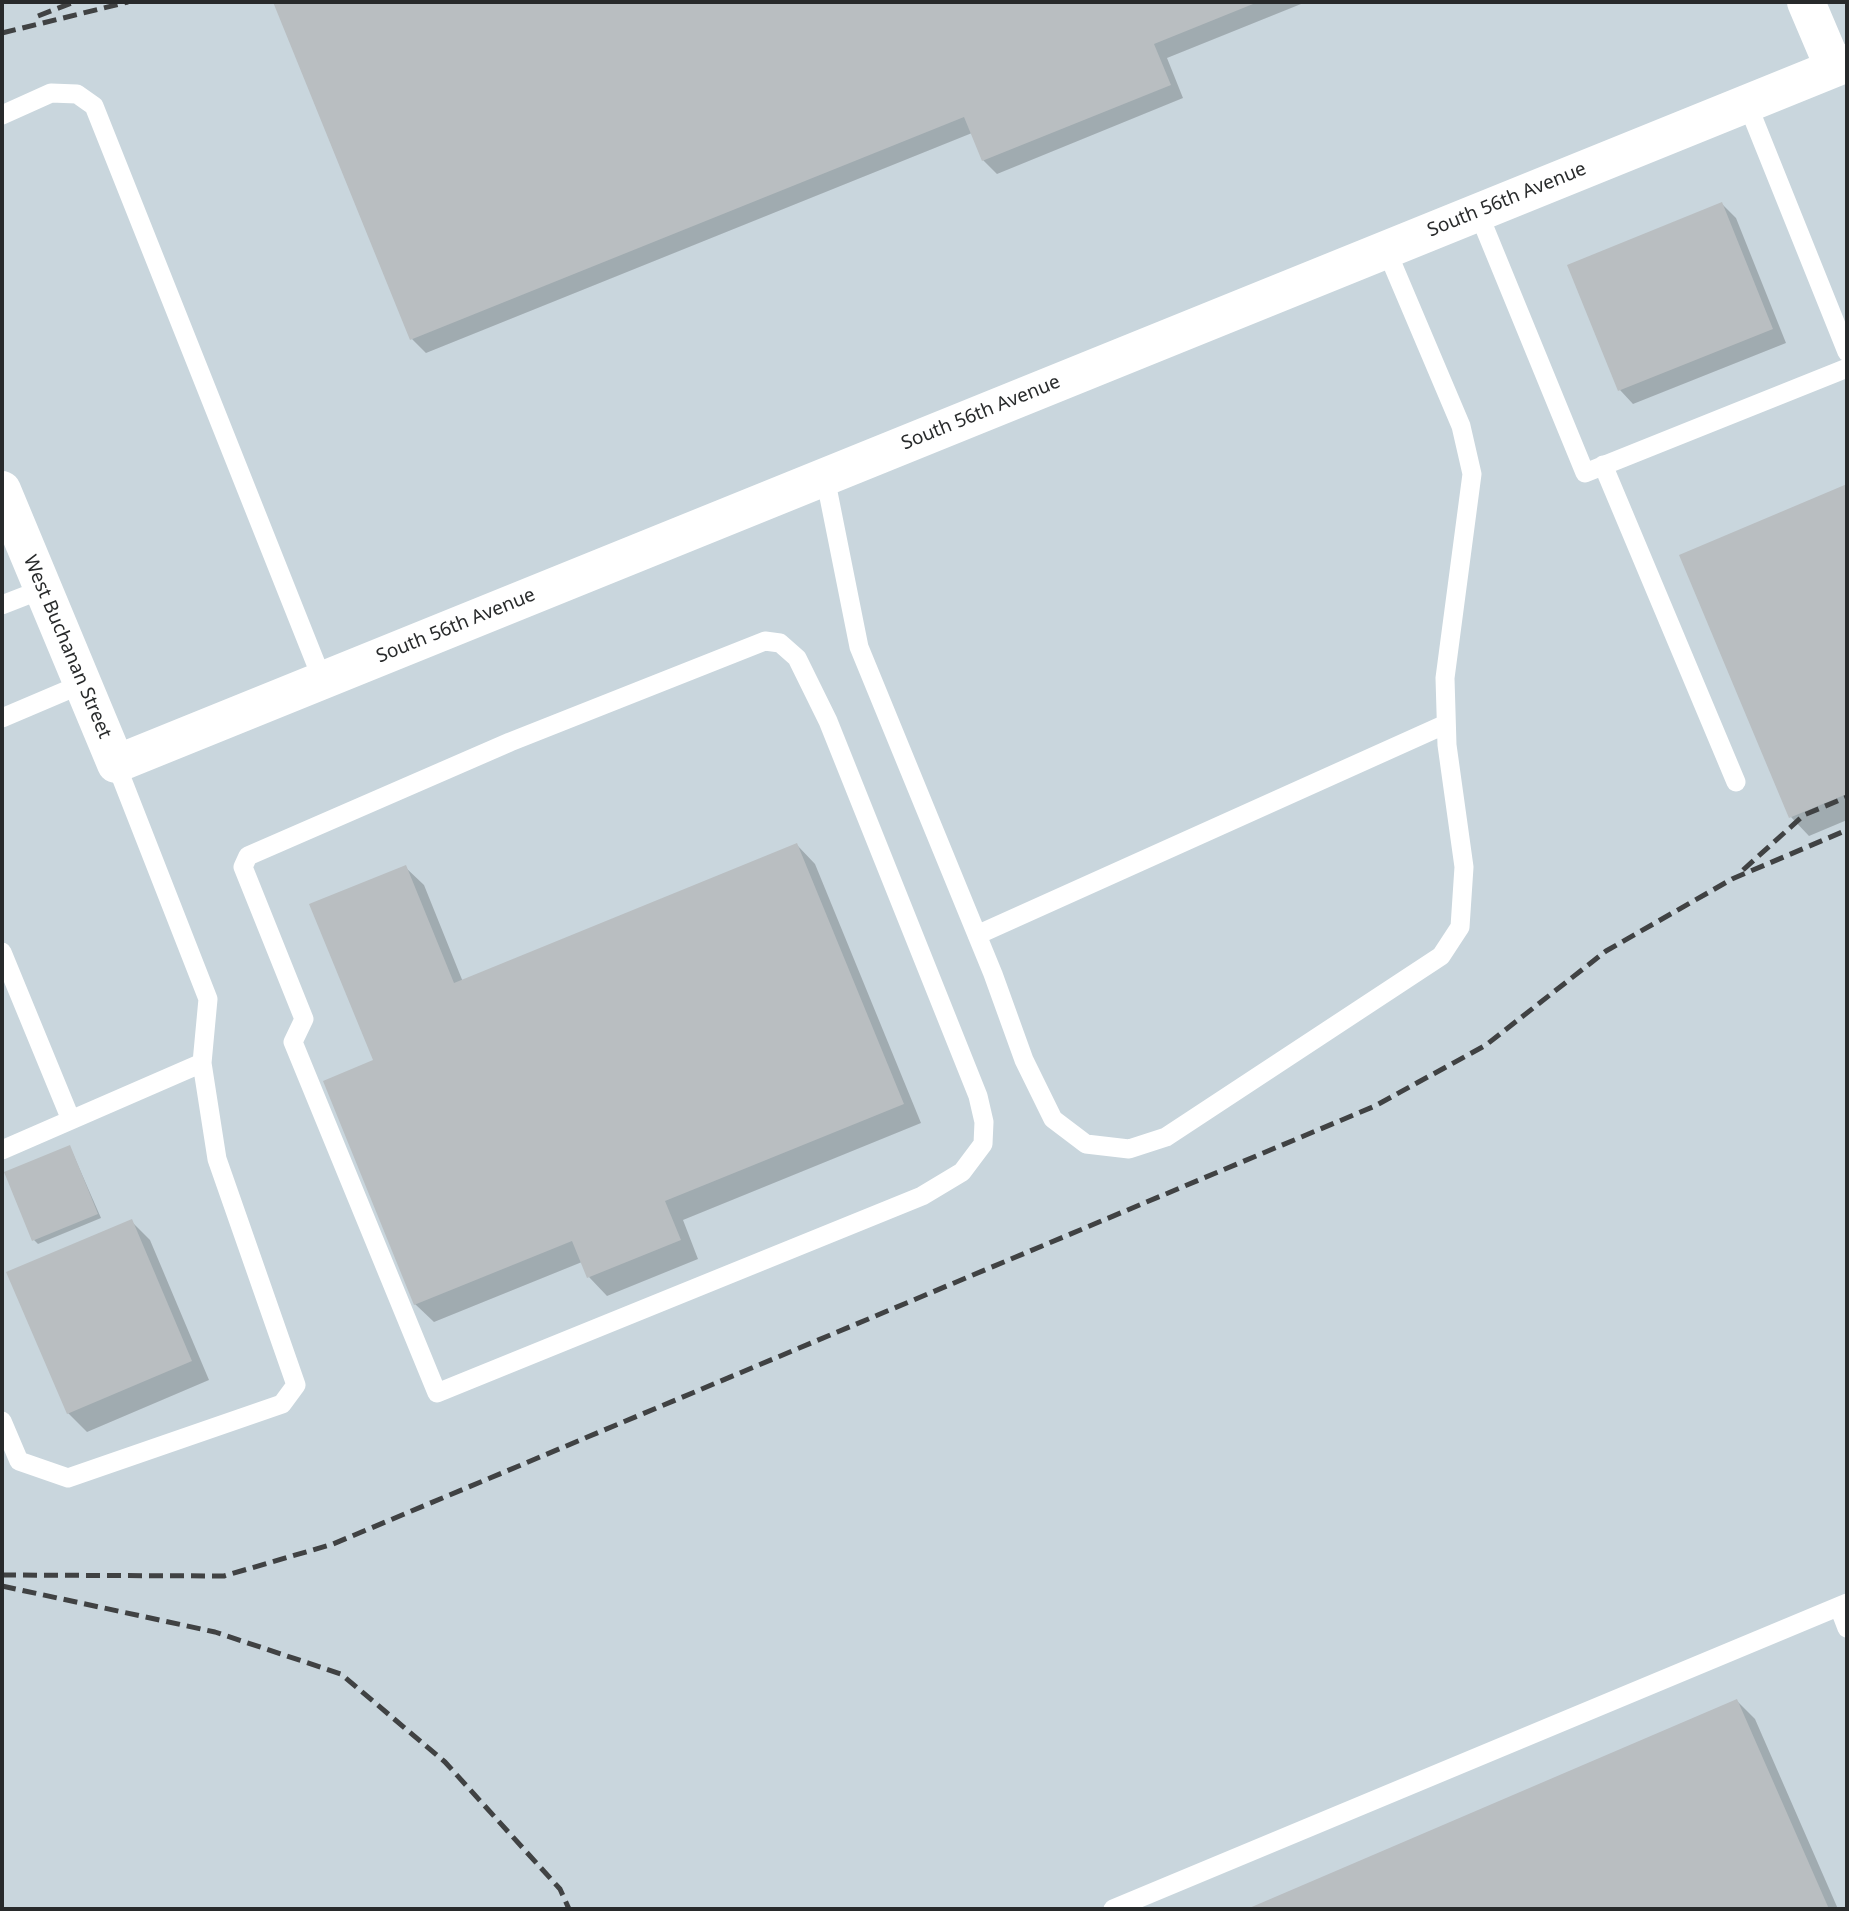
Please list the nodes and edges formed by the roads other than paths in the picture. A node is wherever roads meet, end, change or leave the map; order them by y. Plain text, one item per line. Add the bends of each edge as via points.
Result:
1 (1806, 2) edge
2 (1840, 66) edge
3 (1747, 103) junction
4 (2, 116) edge
5 (1478, 212) junction
6 (1386, 249) junction
7 (1847, 352) edge
8 (1847, 368) edge
9 (1603, 465) junction
10 (825, 477) junction
11 (2, 490) edge
12 (43, 589) junction
13 (2, 605) edge
14 (322, 680) junction
15 (82, 684) junction
16 (2, 718) edge
17 (1446, 724) junction
18 (510, 742) joint
19 (116, 764) junction
20 (1736, 782) dead end
21 (977, 936) junction
22 (2, 952) edge
23 (202, 1063) junction
24 (71, 1120) junction
25 (2, 1150) edge
26 (2, 1420) edge
27 (1843, 1605) edge
28 (1847, 1628) edge
29 (1113, 1909) edge

1 - 2 street
2 - 3 street, South 56th Avenue
3 - 5 street, South 56th Avenue
3 - 7 lane
4 - 14 lane via 51,93 77,94 94,106
5 - 6 street, South 56th Avenue
5 - 9 lane via 1585,472
6 - 10 street, South 56th Avenue
6 - 17 lane via 1461,426 1472,474 1445,678
8 - 9 lane
9 - 20 lane
10 - 14 street, South 56th Avenue
10 - 21 lane via 859,647
11 - 12 street, West Buchanan Street
12 - 13 lane
12 - 15 street, West Buchanan Street
14 - 19 street, South 56th Avenue
15 - 16 lane
15 - 19 street, West Buchanan Street
17 - 21 lane
17 - 21 lane via 1464,867 1460,926 1441,956 1166,1137 1129,1149 1086,1143 1054,1119 1024,1060
18 - 18 lane via 765,641 779,643 797,658 838,747 978,1096 983,1144 962,1172 922,1196 437,1392 293,1042 304,1019 243,867 259,848
19 - 23 lane via 208,999
22 - 24 lane
23 - 24 lane
23 - 26 lane via 217,1159 296,1385 282,1404 68,1478 19,1461
24 - 25 lane
27 - 28 lane
27 - 29 lane

